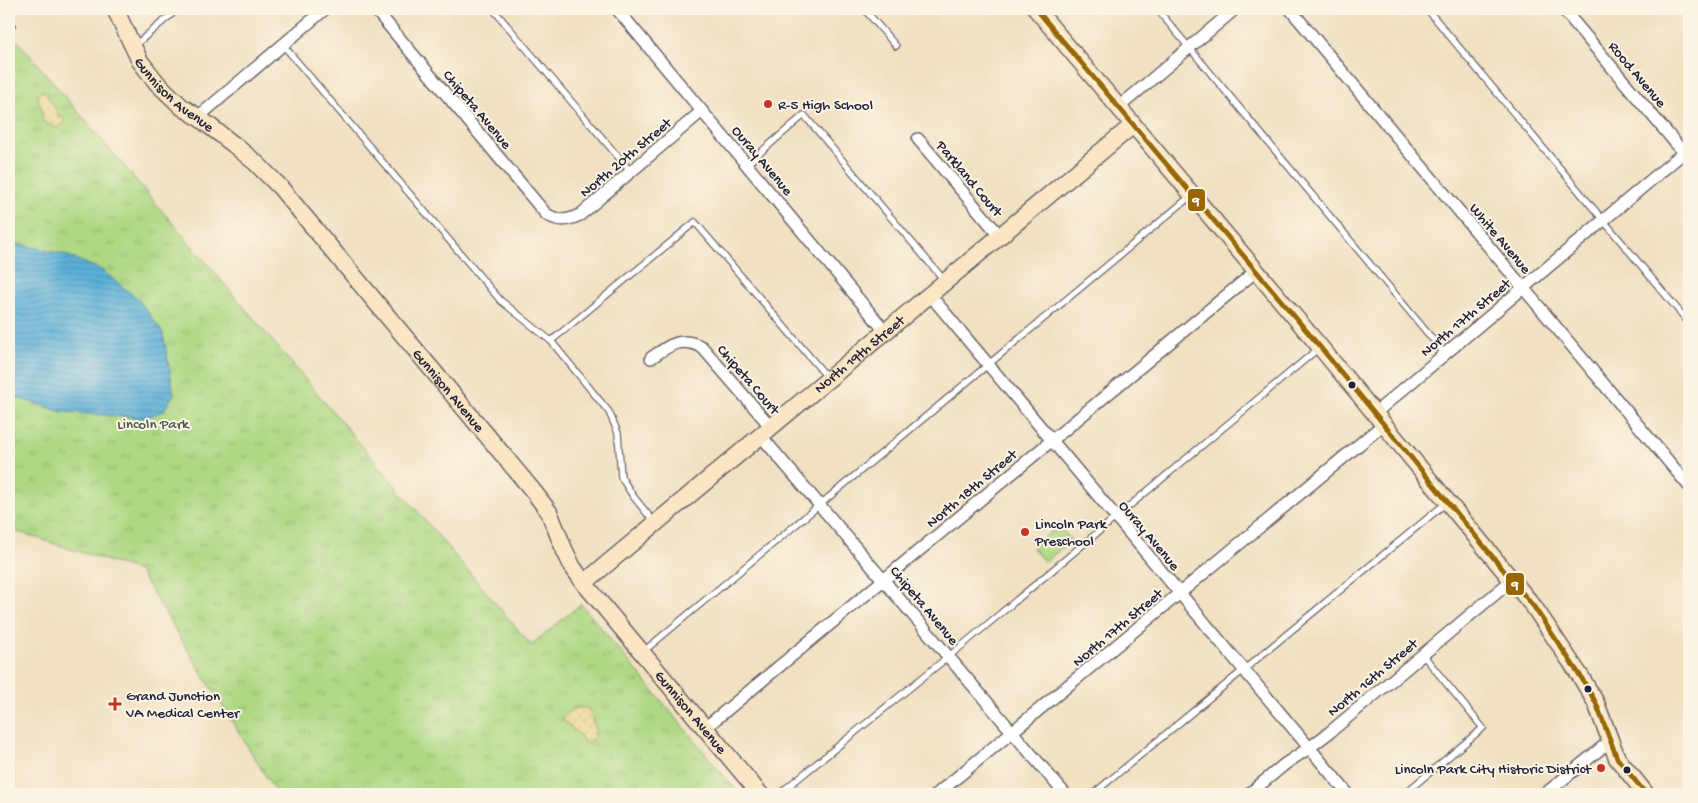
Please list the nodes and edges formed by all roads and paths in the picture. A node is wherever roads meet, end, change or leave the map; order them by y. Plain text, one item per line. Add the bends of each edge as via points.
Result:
1 (115, 9) edge
2 (178, 9) edge
3 (325, 9) edge
4 (375, 9) edge
5 (493, 9) edge
6 (616, 9) edge
7 (867, 9) edge
8 (1036, 9) edge
9 (1157, 9) edge
10 (1235, 9) edge
11 (1290, 9) edge
12 (1427, 9) edge
13 (1563, 9) edge
14 (283, 45) junction
15 (896, 46) dead end
16 (133, 47) junction
17 (1189, 48) junction
18 (1118, 107) junction
19 (702, 110) junction
20 (198, 116) junction
21 (1133, 124) junction
22 (918, 139) dead end
23 (1687, 154) edge
24 (746, 164) junction
25 (631, 172) junction
26 (1192, 195) junction
27 (563, 220) joint
28 (1604, 220) junction
29 (1000, 236) junction
30 (1256, 271) junction
31 (945, 282) junction
32 (1523, 288) junction
33 (930, 295) junction
34 (1689, 323) edge
35 (885, 331) junction
36 (551, 341) junction
37 (1321, 348) junction
38 (1445, 354) junction
39 (651, 358) dead end
40 (988, 364) junction
41 (828, 379) junction
42 (1380, 418) junction
43 (766, 432) junction
44 (1052, 441) junction
45 (1689, 486) edge
46 (1447, 502) junction
47 (820, 505) junction
48 (1116, 517) junction
49 (655, 524) junction
50 (884, 580) junction
51 (1512, 580) junction
52 (584, 583) junction
53 (1180, 594) junction
54 (642, 652) junction
55 (1423, 655) junction
56 (949, 656) junction
57 (1244, 669) junction
58 (705, 728) junction
59 (1013, 732) junction
60 (1610, 740) junction
61 (1310, 748) junction
62 (760, 794) edge
63 (779, 794) edge
64 (937, 794) edge
65 (1065, 794) edge
66 (1093, 794) edge
67 (1249, 794) edge
68 (1348, 794) edge
69 (1404, 794) edge
70 (1545, 794) edge
71 (1646, 794) edge

1 - 16 street, Gunnison Avenue
2 - 16 lane
3 - 14 street
4 - 27 street, Chipeta Avenue via 546,214 555,220
5 - 25 lane
6 - 19 street, Ouray Avenue
7 - 15 lane
8 - 18 street
9 - 17 lane
10 - 17 street
11 - 32 street, White Avenue
12 - 28 lane
13 - 23 street, Rood Avenue
14 - 20 street
14 - 36 lane via 500,300
16 - 20 street, Gunnison Avenue via 147,71 168,94
17 - 18 street
17 - 38 lane
18 - 21 street
19 - 24 street, Ouray Avenue
19 - 25 street, North 20th Street
20 - 52 street, Gunnison Avenue via 256,163 278,186 534,492 549,512 572,566
21 - 26 street
21 - 29 street, North 19th Street
22 - 29 street, Parkland Court
23 - 28 street, North 17th Street
24 - 31 lane via 804,115
24 - 35 street, Ouray Avenue
25 - 27 street, North 20th Street via 580,214
26 - 30 street
26 - 40 lane
28 - 32 street, North 17th Street
28 - 34 lane
29 - 31 street, North 19th Street
30 - 37 street
30 - 44 street, North 18th Street
31 - 33 street, North 19th Street
32 - 38 street, North 17th Street
32 - 45 street, White Avenue
33 - 35 street, North 19th Street
33 - 40 street, Ouray Avenue
35 - 41 street, North 19th Street
36 - 41 lane via 695,222
36 - 49 lane via 609,412 618,433 620,477
37 - 42 street
37 - 48 lane
38 - 42 street, North 17th Street
39 - 43 street, Chipeta Court via 682,342 702,347
40 - 44 street, Ouray Avenue
40 - 47 lane
41 - 43 street, North 19th Street
42 - 46 street
42 - 53 street, North 17th Street
43 - 47 street, Chipeta Avenue
43 - 49 street, North 19th Street
44 - 48 street, Ouray Avenue
44 - 50 street, North 18th Street
46 - 51 street
46 - 57 lane
47 - 50 street, Chipeta Avenue
47 - 54 lane
48 - 53 street, Ouray Avenue
48 - 56 lane
49 - 52 street, North 19th Street
50 - 56 street, Chipeta Avenue
50 - 58 street, North 18th Street
51 - 55 street, North 16th Street
51 - 60 street via 1581,677 1596,703
52 - 54 street, Gunnison Avenue
53 - 57 street, Ouray Avenue
53 - 59 street, North 17th Street
54 - 58 street, Gunnison Avenue
55 - 61 street, North 16th Street
55 - 69 lane via 1483,728
56 - 59 street, Chipeta Avenue
56 - 63 lane
57 - 61 street, Ouray Avenue
57 - 66 lane
58 - 62 street, Gunnison Avenue
59 - 64 street, North 17th Street
59 - 65 street, Chipeta Avenue
60 - 70 street
60 - 71 street via 1617,758
61 - 67 street, North 16th Street
61 - 68 street, Ouray Avenue

